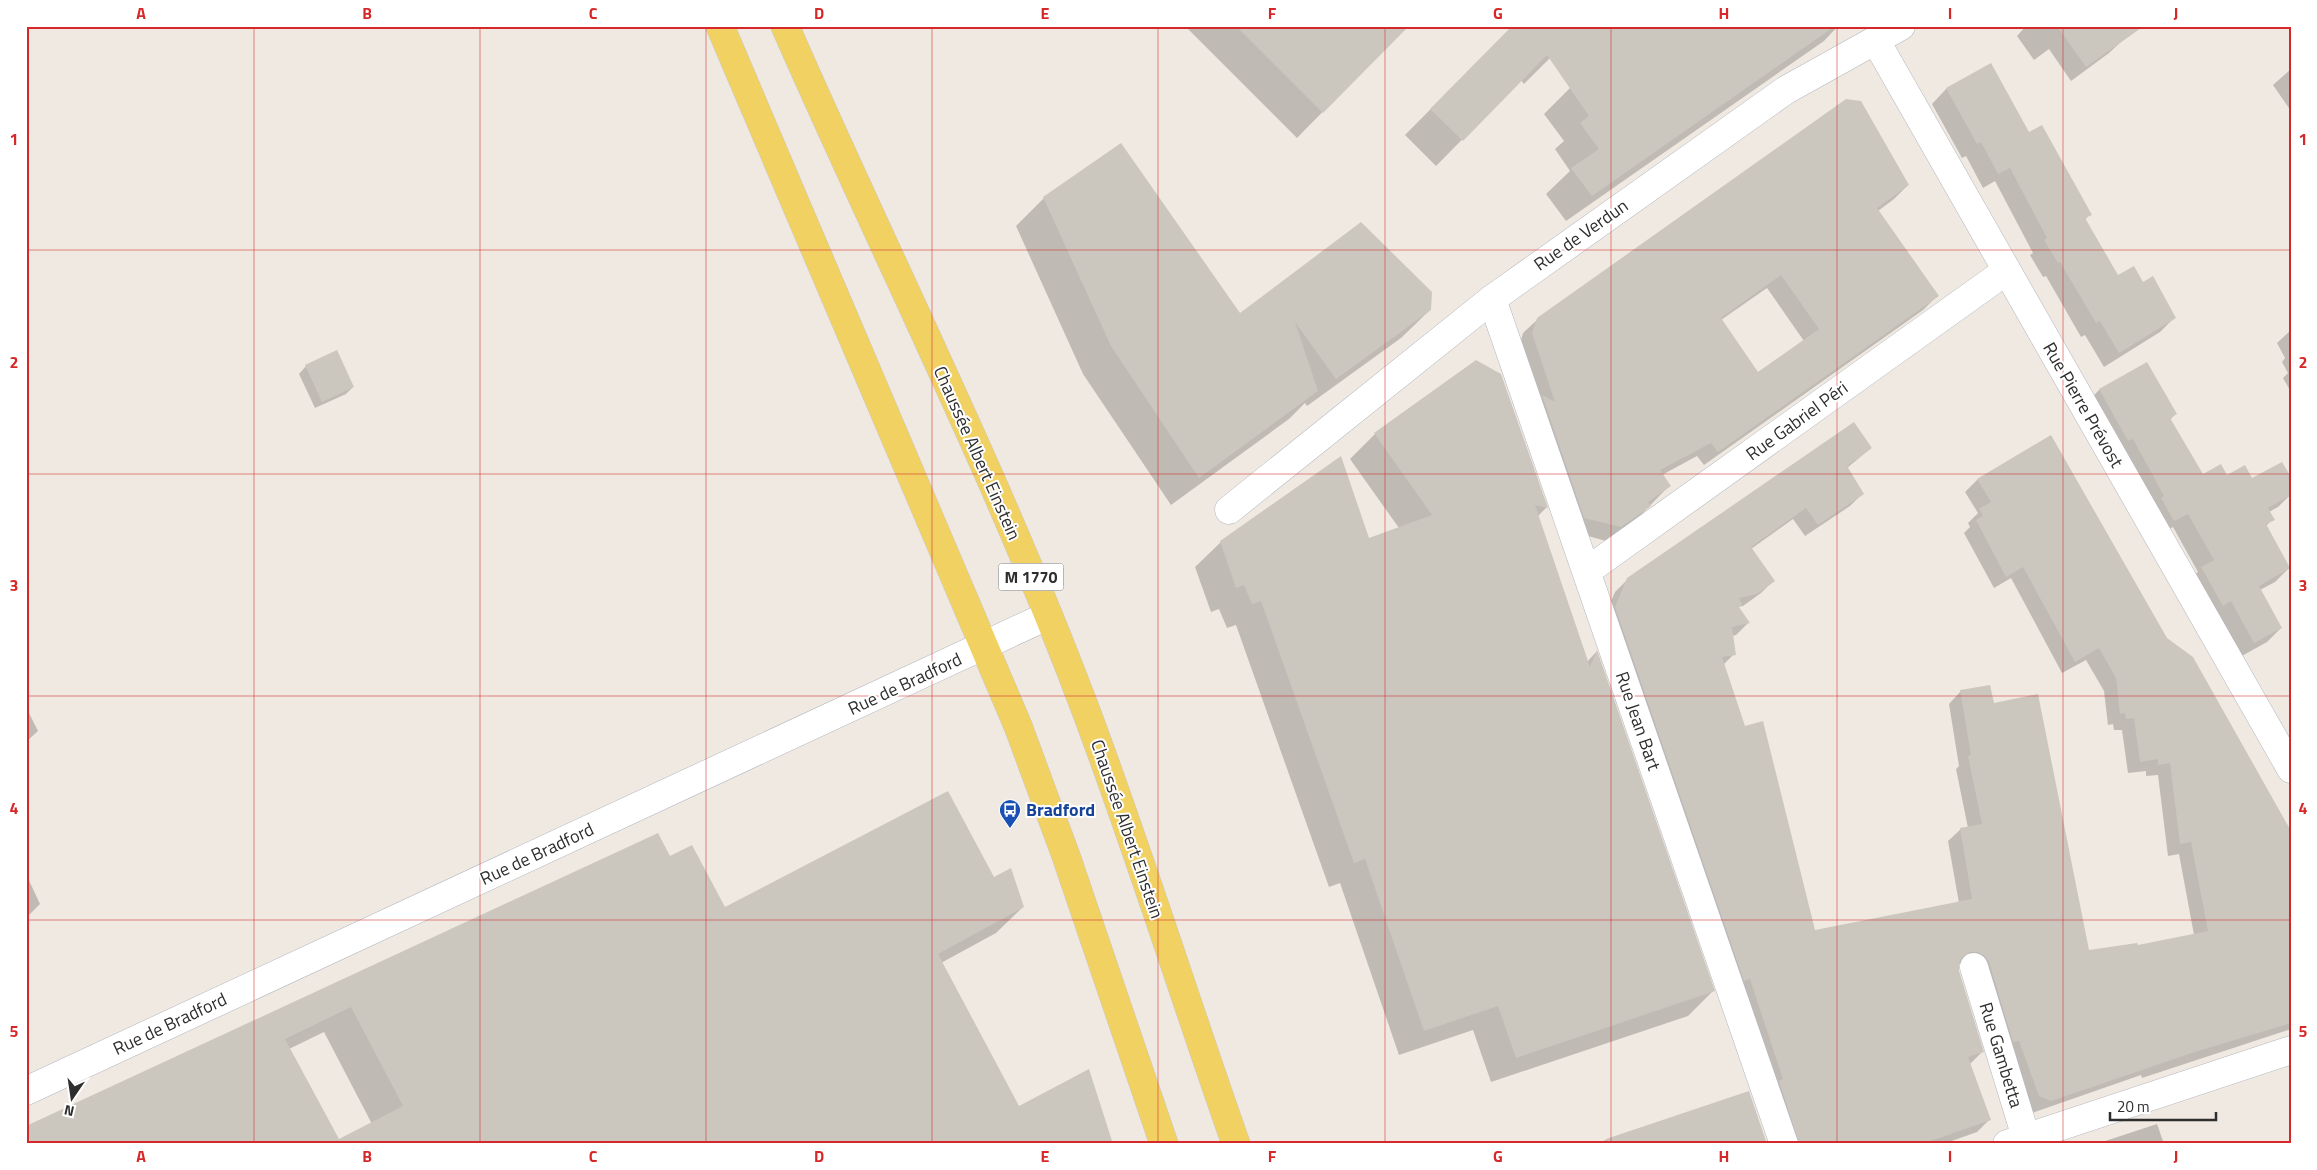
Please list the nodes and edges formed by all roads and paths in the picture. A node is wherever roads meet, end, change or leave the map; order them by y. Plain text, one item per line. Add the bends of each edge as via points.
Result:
1 (720, 26) edge
2 (785, 26) edge
3 (1901, 26) edge
4 (1876, 40) junction
5 (2006, 271) junction
6 (1492, 299) junction
7 (1229, 510) dead end
8 (1586, 571) junction
9 (1048, 616) junction
10 (984, 646) junction
11 (2291, 769) edge
12 (1974, 966) dead end
13 (2291, 1050) edge
14 (26, 1091) edge
15 (2020, 1142) edge
16 (1164, 1144) edge
17 (1236, 1144) edge
18 (1784, 1144) edge

1 - 10 main road
2 - 9 main road, Chaussée Albert Einstein / M 1770 via 960,412
3 - 4 street, Rue de Verdun
4 - 5 street, Rue Pierre Prévost
4 - 6 street, Rue de Verdun via 1786,90
5 - 8 street, Rue Gabriel Péri
5 - 11 street, Rue Pierre Prévost
6 - 7 street, Rue de Verdun
6 - 8 street, Rue Jean Bart
8 - 18 street, Rue Jean Bart
9 - 10 street, Rue de Bradford
9 - 17 main road, Chaussée Albert Einstein / M 1770 via 1086,711
10 - 14 street, Rue de Bradford
10 - 16 main road via 1018,726 1066,856
12 - 15 street, Rue Gambetta
13 - 15 street

